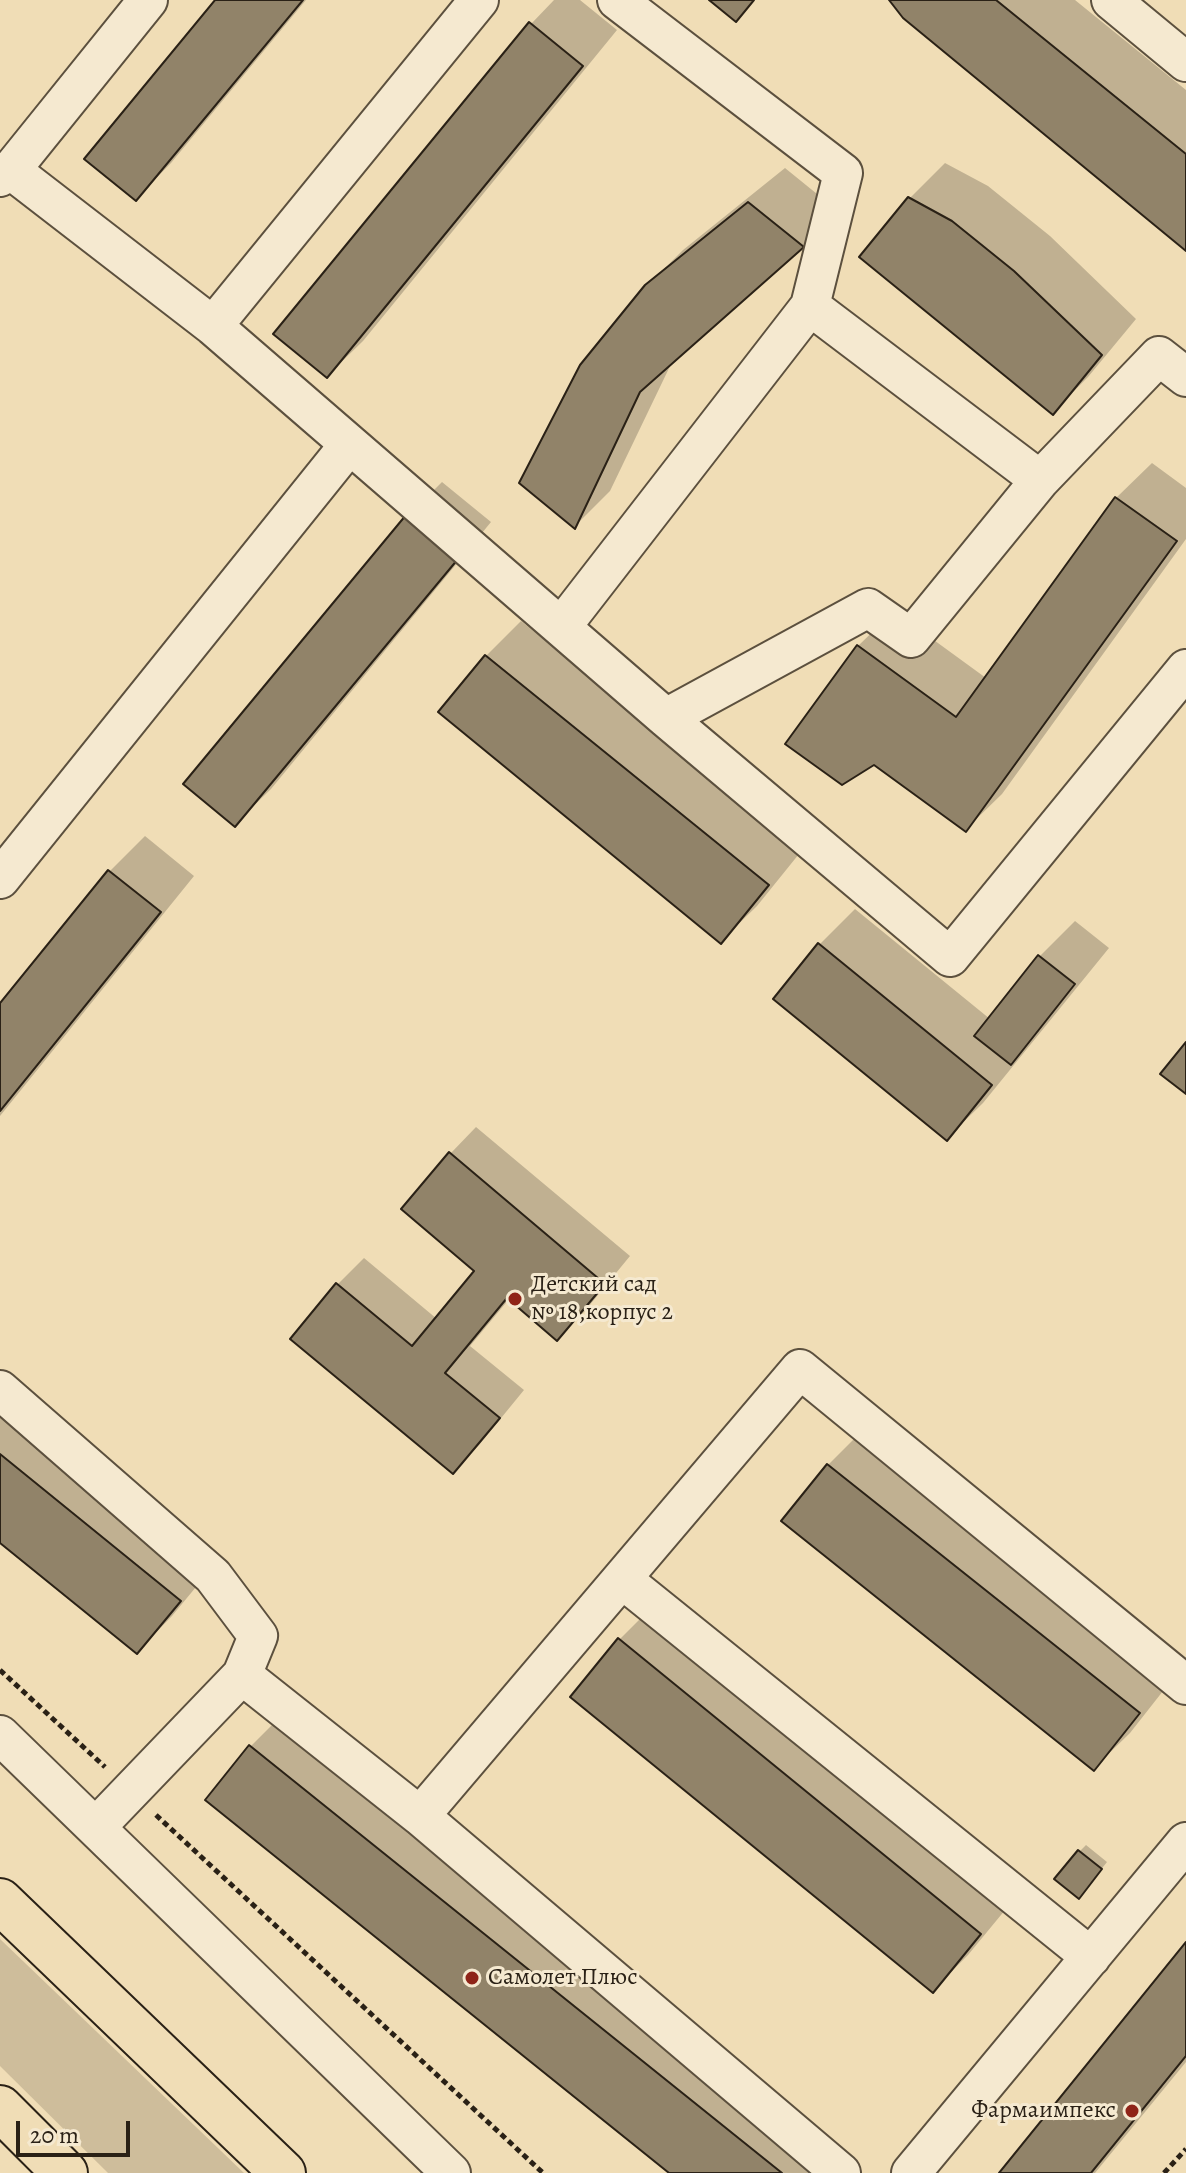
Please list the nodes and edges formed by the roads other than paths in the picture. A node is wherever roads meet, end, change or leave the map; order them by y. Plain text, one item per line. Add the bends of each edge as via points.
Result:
1 (148, 0) edge
2 (479, 0) edge
3 (617, 0) edge
4 (1111, 0) edge
5 (1186, 62) edge
6 (5, 174) edge
7 (810, 306) junction
8 (213, 326) junction
9 (1186, 377) edge
10 (349, 445) junction
11 (1040, 480) junction
12 (562, 626) junction
13 (1186, 669) edge
14 (666, 718) junction
15 (0, 879) edge
16 (0, 1390) edge
17 (622, 1579) junction
18 (242, 1675) junction
19 (1186, 1685) edge
20 (0, 1735) edge
21 (420, 1816) junction
22 (97, 1826) junction
23 (1186, 1842) edge
24 (0, 1901) edge
25 (1091, 1957) junction
26 (0, 2108) edge
27 (65, 2173) edge
28 (283, 2173) edge
29 (451, 2173) edge
30 (841, 2173) edge
31 (911, 2173) edge

1 - 6 lane
2 - 8 lane
3 - 7 lane via 843,173
4 - 5 lane
6 - 8 lane
7 - 11 lane
7 - 12 lane
8 - 10 lane
9 - 11 lane via 1159,356
10 - 12 lane
10 - 15 lane
11 - 14 lane via 911,638 868,608
12 - 14 lane
13 - 14 lane via 950,957
16 - 18 lane via 213,1576 258,1636
17 - 19 lane via 800,1369
17 - 21 lane
17 - 25 lane
18 - 21 lane
18 - 22 lane
20 - 22 lane
21 - 30 lane
22 - 29 lane
23 - 25 lane
24 - 28 main road
25 - 31 lane
26 - 27 main road

